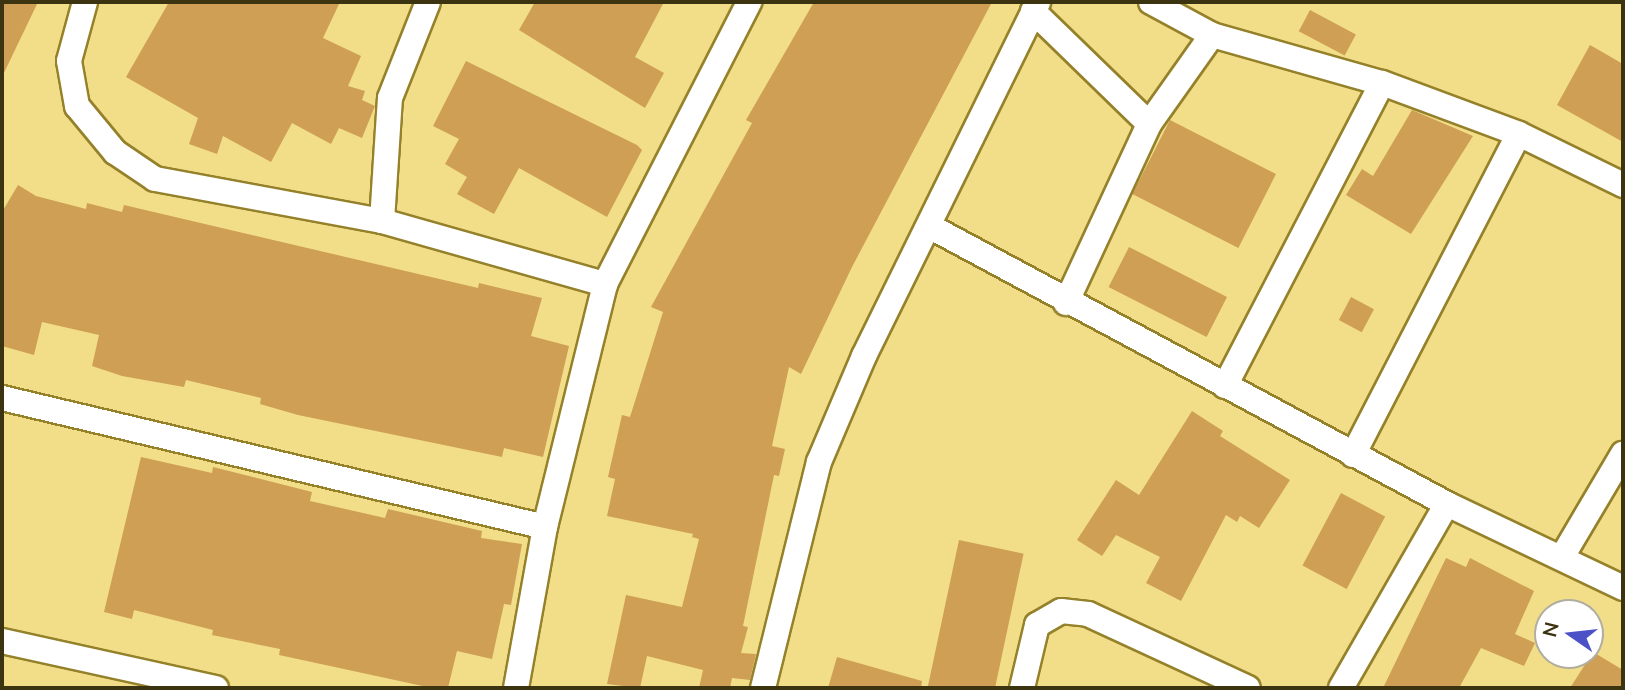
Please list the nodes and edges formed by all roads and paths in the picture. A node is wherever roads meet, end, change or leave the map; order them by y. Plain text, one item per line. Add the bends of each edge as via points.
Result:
1 (85, 2) edge
2 (428, 2) edge
3 (749, 2) edge
4 (1151, 2) edge
5 (1035, 6) edge
6 (1212, 35) junction
7 (1382, 83) junction
8 (1149, 124) junction
9 (1519, 134) junction
10 (1623, 185) edge
11 (382, 221) junction
12 (929, 226) junction
13 (605, 284) junction
14 (1066, 303) junction
15 (1225, 386) junction
16 (2, 398) edge
17 (1623, 454) edge
18 (1353, 455) junction
19 (1447, 504) junction
20 (545, 527) junction
21 (1562, 557) junction
22 (1623, 588) edge
23 (2, 641) edge
24 (216, 688) edge
25 (516, 688) edge
26 (763, 688) edge
27 (1022, 688) edge
28 (1248, 688) edge
29 (1341, 688) edge

1 - 11 street via 69,61 77,106 115,152 155,178
2 - 11 street via 390,98
3 - 13 street
4 - 6 street
5 - 8 street
5 - 12 street
6 - 7 street
6 - 8 street
7 - 9 street
7 - 15 street
8 - 14 street
9 - 10 street
9 - 18 street
11 - 13 street
12 - 14 street
12 - 26 street via 864,356 820,462
13 - 20 street
14 - 15 street
15 - 18 street
16 - 20 street
17 - 21 street
18 - 19 street
19 - 21 street
19 - 29 street
20 - 25 street
21 - 22 street
23 - 24 street
27 - 28 street via 1037,625 1061,611 1088,614

